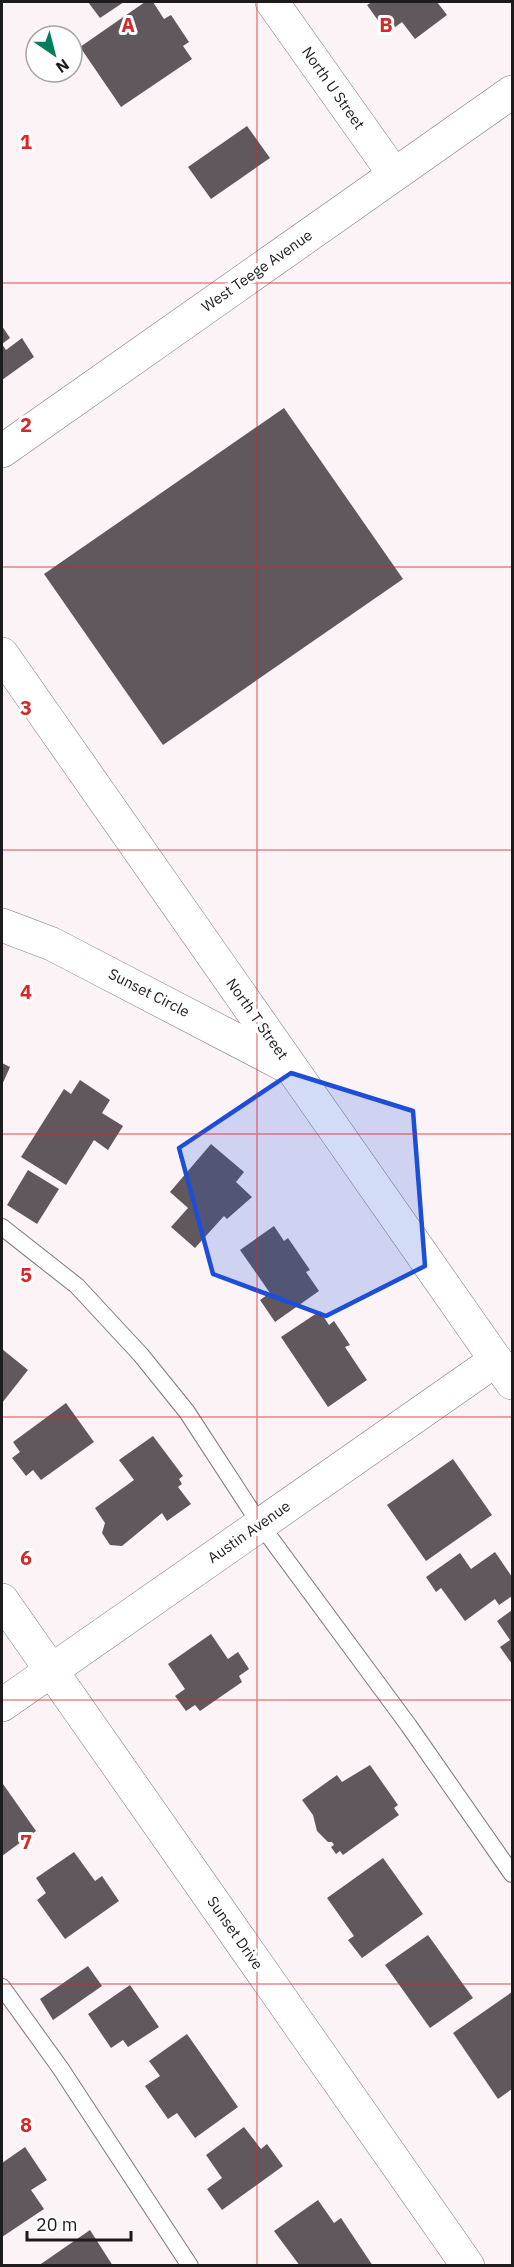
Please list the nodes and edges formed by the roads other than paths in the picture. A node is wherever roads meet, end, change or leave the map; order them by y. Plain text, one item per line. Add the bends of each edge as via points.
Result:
1 (272, 2) edge
2 (513, 92) edge
3 (394, 174) junction
4 (2, 451) edge
5 (2, 654) edge
6 (2, 926) edge
7 (292, 1069) junction
8 (2, 1227) edge
9 (504, 1372) edge
10 (260, 1524) junction
11 (2, 1600) edge
12 (51, 1671) junction
13 (2, 1705) edge
14 (513, 1874) edge
15 (2, 1987) edge
16 (190, 2265) edge
17 (468, 2265) edge

1 - 3 street, North U Street
2 - 3 street, West Teege Avenue
3 - 4 street, West Teege Avenue
5 - 7 street, North T Street
6 - 7 street, Sunset Circle via 52,944
7 - 9 street, North T Street
8 - 10 lane via 77,1286 141,1355 187,1412
9 - 10 street, Austin Avenue
10 - 12 street, Austin Avenue
10 - 14 lane
11 - 12 street, Sunset Drive
12 - 13 street, Austin Avenue
12 - 17 street, Sunset Drive
15 - 16 lane

